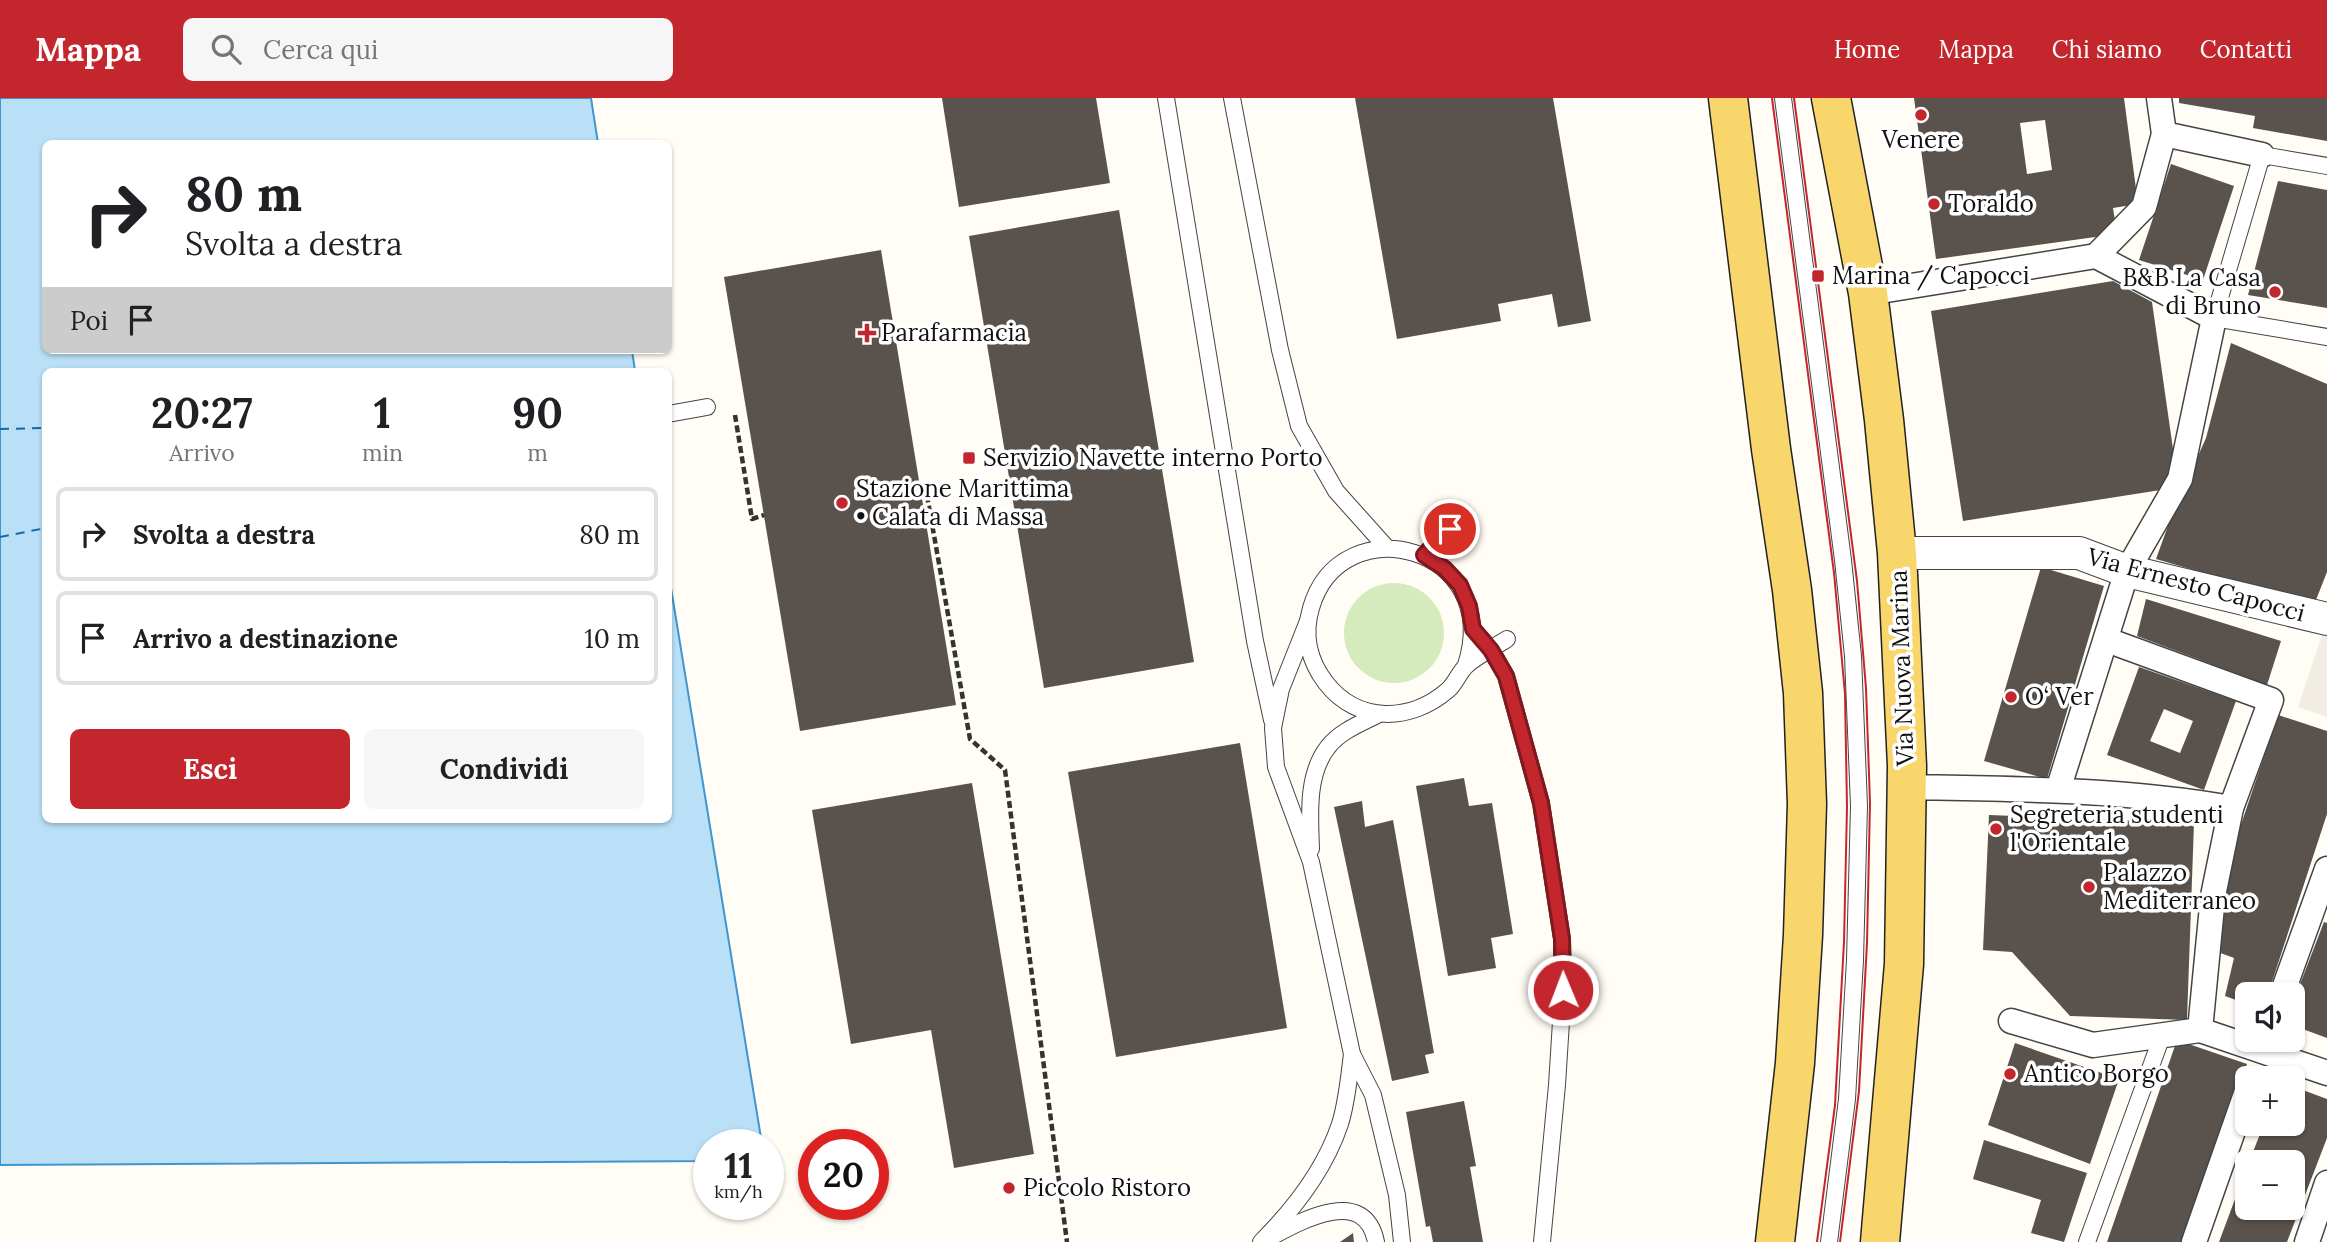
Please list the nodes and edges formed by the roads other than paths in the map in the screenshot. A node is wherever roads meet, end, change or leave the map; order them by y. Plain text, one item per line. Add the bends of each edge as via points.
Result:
1 (1166, 98) edge
2 (1232, 98) edge
3 (1728, 98) edge
4 (1783, 98) edge
5 (1831, 98) edge
6 (2159, 98) edge
7 (2164, 134) junction
8 (2262, 155) junction
9 (2327, 166) edge
10 (2096, 256) junction
11 (1868, 293) junction
12 (2214, 318) junction
13 (2327, 337) edge
14 (707, 407) road end
15 (672, 413) edge
16 (1450, 529) dead end
17 (1387, 548) junction
18 (1897, 553) junction
19 (1424, 555) junction
20 (2127, 571) junction
21 (2327, 619) edge
22 (1308, 621) junction
23 (1473, 629) junction
24 (1507, 639) dead end
25 (2107, 640) junction
26 (1491, 650) junction
27 (1466, 665) junction
28 (1379, 714) junction
29 (1273, 728) junction
30 (1905, 786) junction
31 (2058, 790) junction
32 (2231, 808) junction
33 (1311, 862) junction
34 (2327, 869) edge
35 (2320, 911) edge
36 (2287, 982) edge
37 (2011, 1021) dead end
38 (2200, 1030) junction
39 (2162, 1036) junction
40 (2235, 1038) edge
41 (2279, 1052) edge
42 (1352, 1054) junction
43 (2327, 1073) edge
44 (2235, 1125) edge
45 (2327, 1183) edge
46 (2316, 1230) edge
47 (1261, 1242) edge
48 (1376, 1242) edge
49 (1402, 1242) edge
50 (1542, 1242) edge
51 (1775, 1242) edge
52 (1829, 1242) edge
53 (1880, 1242) edge
54 (2087, 1242) edge
55 (2194, 1242) edge

1 - 29 lane
2 - 17 lane via 1299,426 1336,491
3 - 51 main road via 1803,693 1807,804 1803,935 1796,1063
4 - 52 lane via 1853,656 1859,806 1855,960 1847,1099
5 - 11 main road, Via Nuova Marina
6 - 7 street
7 - 8 street
7 - 10 street via 2144,207
8 - 9 lane
8 - 12 lane
10 - 11 street
10 - 12 street
11 - 18 main road, Via Nuova Marina
12 - 13 lane
12 - 20 street via 2180,479
14 - 15 lane
16 - 19 lane
17 - 19 lane
17 - 22 lane via 1343,562 1314,598
18 - 20 street, Via Ernesto Capocci via 2078,553
18 - 30 main road, Via Nuova Marina
19 - 23 lane via 1460,585
20 - 21 street, Via Ernesto Capocci
20 - 25 street
22 - 28 lane via 1308,647 1317,672 1333,692 1354,707
22 - 29 lane via 1281,689
23 - 26 lane
23 - 27 lane
24 - 26 lane
25 - 31 street
25 - 32 street via 2271,701
26 - 27 lane
26 - 50 lane via 1506,676 1541,803 1562,939 1557,1085
27 - 28 lane via 1451,688 1430,704 1405,713
28 - 33 lane via 1328,747 1315,773 1310,804
29 - 33 lane via 1276,766
30 - 31 street
30 - 53 main road, Via Nuova Marina via 1905,964
31 - 32 street
32 - 38 street via 2213,896
33 - 42 lane
34 - 35 street
35 - 36 street
37 - 39 street via 2094,1045
38 - 39 street
38 - 40 street
39 - 54 lane
41 - 43 street
42 - 47 lane via 1340,1124 1325,1159
42 - 49 lane via 1373,1094 1397,1195
44 - 55 street
45 - 46 street
47 - 48 lane via 1319,1213 1336,1211 1358,1214 1369,1224

